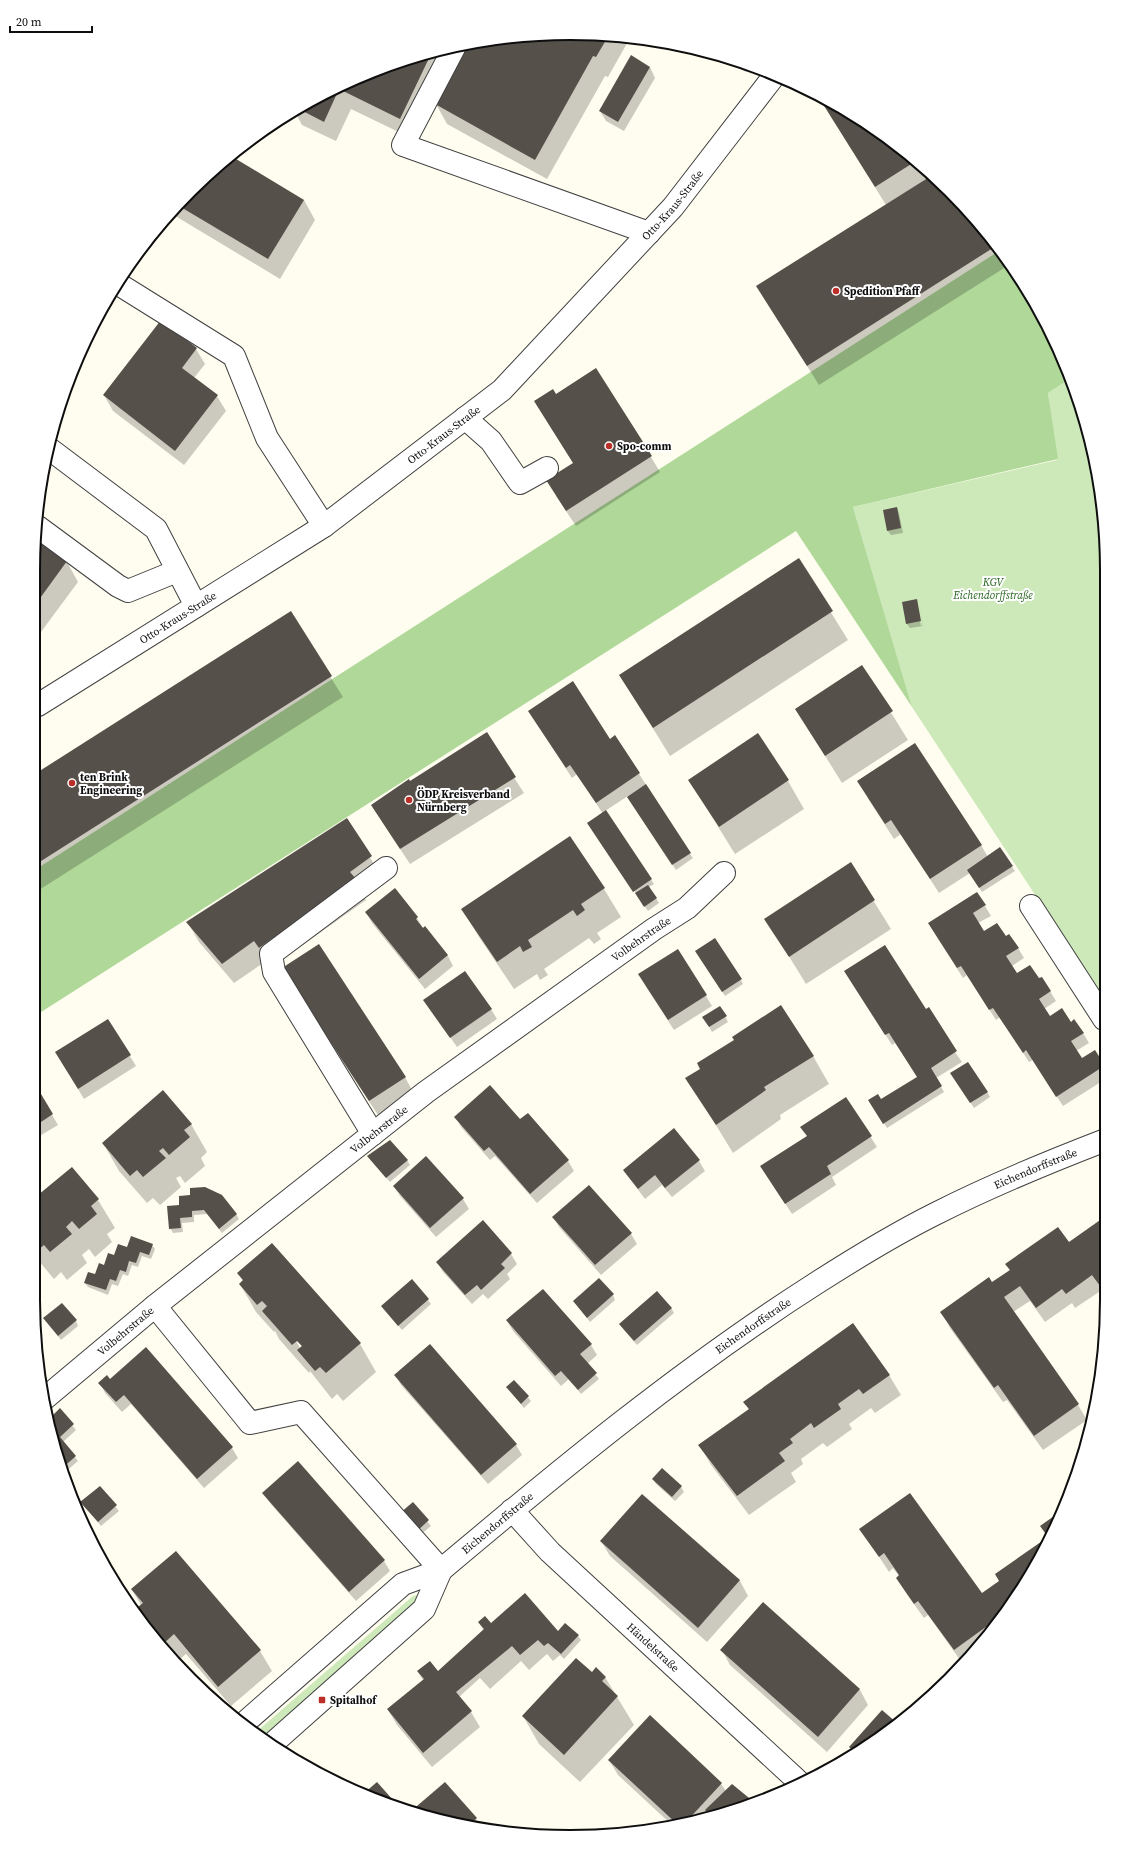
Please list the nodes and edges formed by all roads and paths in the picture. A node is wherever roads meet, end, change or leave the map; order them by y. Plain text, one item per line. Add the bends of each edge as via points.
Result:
1 (451, 54) edge
2 (771, 79) edge
3 (649, 233) junction
4 (122, 287) edge
5 (465, 418) junction
6 (54, 452) edge
7 (547, 468) dead end
8 (324, 526) junction
9 (42, 530) edge
10 (177, 571) junction
11 (196, 606) junction
12 (40, 704) edge
13 (386, 868) dead end
14 (724, 873) dead end
15 (1031, 906) dead end
16 (1100, 1013) edge
17 (373, 1134) junction
18 (1100, 1142) edge
19 (155, 1306) junction
20 (49, 1395) edge
21 (512, 1510) junction
22 (441, 1570) junction
23 (247, 1720) edge
24 (276, 1741) edge
25 (796, 1779) edge

1 - 3 street via 403,145
2 - 3 street, Otto-Kraus-Straße
3 - 5 street, Otto-Kraus-Straße via 502,390
4 - 8 street via 234,356 267,438
5 - 7 street via 491,441 520,483
5 - 8 street, Otto-Kraus-Straße
6 - 10 street via 156,529
8 - 11 street, Otto-Kraus-Straße
9 - 10 street via 128,591
10 - 11 street
11 - 12 street, Otto-Kraus-Straße
13 - 17 street via 272,954 274,972
14 - 17 street, Volbehrstraße via 687,908 426,1092
15 - 16 street
17 - 19 street, Volbehrstraße
18 - 21 street, Eichendorffstraße via 965,1199 843,1266 757,1322 648,1400
19 - 20 street, Volbehrstraße
19 - 22 street via 250,1423 301,1412
21 - 22 street, Eichendorffstraße
21 - 25 street, Händelstraße via 550,1552
22 - 23 street, Eichendorffstraße via 403,1584
22 - 24 street, Eichendorffstraße via 424,1609

